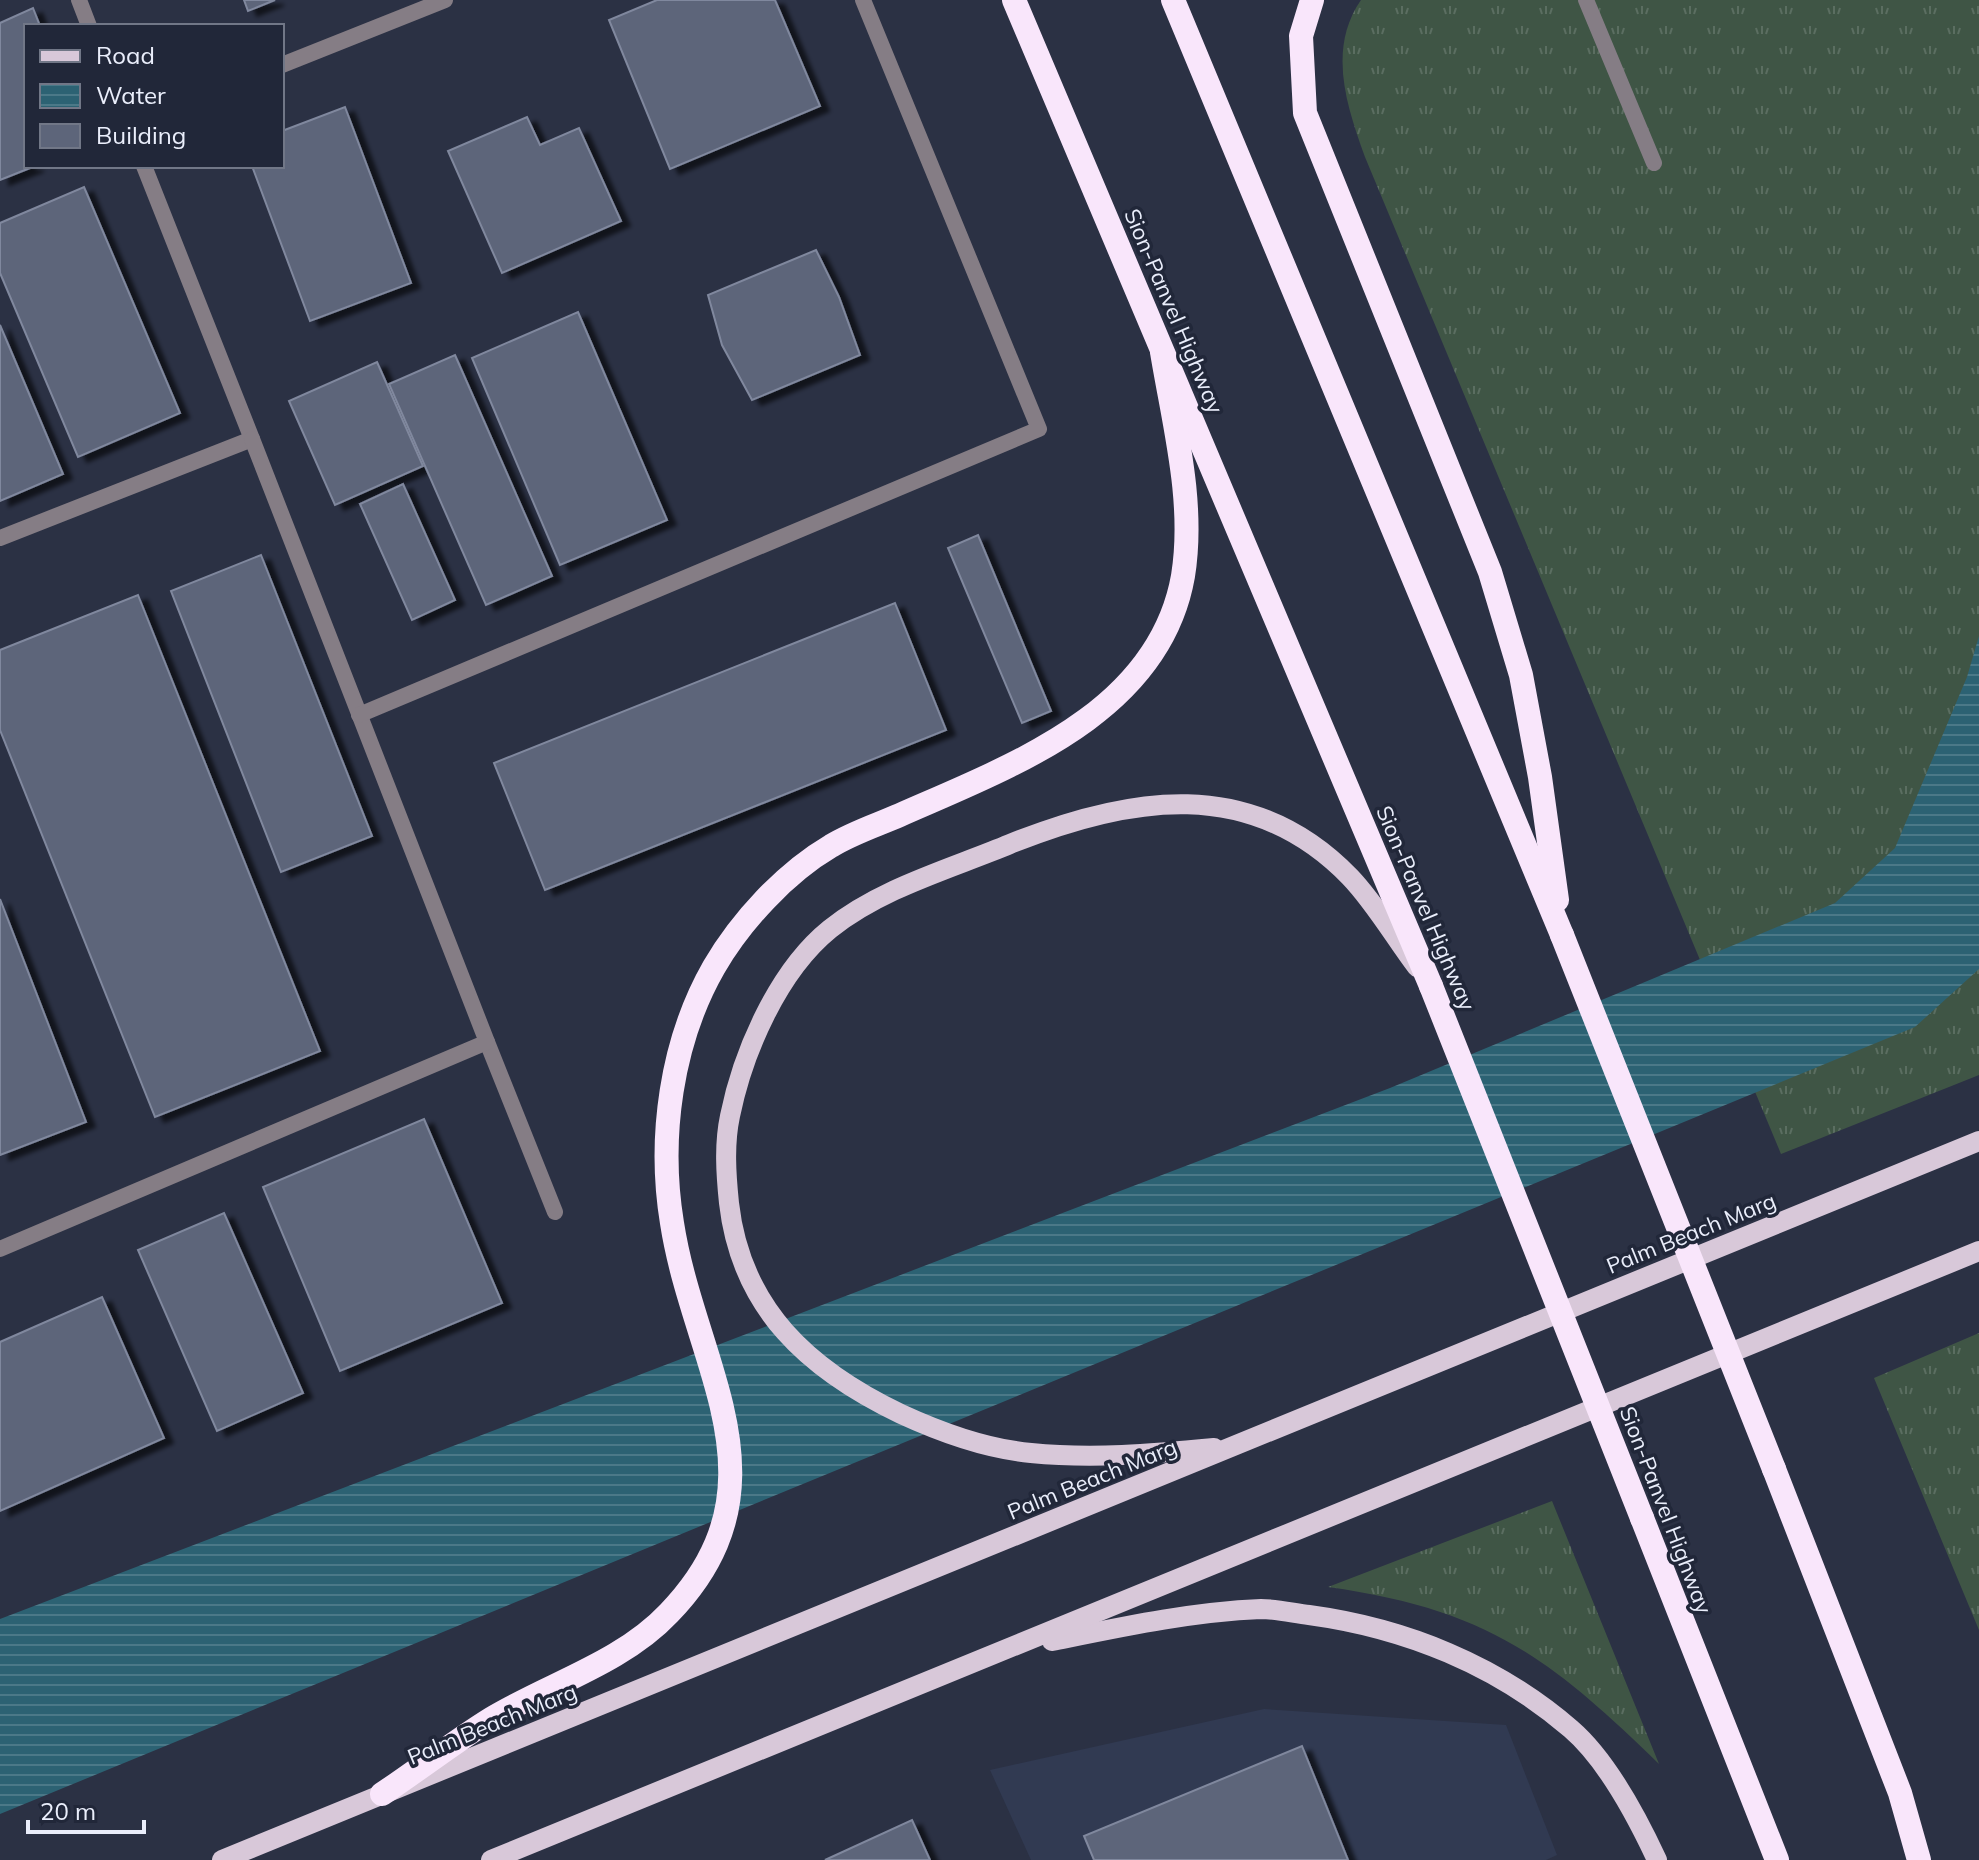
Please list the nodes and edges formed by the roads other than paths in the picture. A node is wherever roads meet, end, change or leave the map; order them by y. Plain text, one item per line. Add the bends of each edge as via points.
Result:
1 (79, 0) edge
2 (445, 0) edge
3 (863, 0) edge
4 (1014, 0) edge
5 (1173, 0) edge
6 (1312, 0) edge
7 (1586, 0) edge
8 (88, 24) edge
9 (284, 64) edge
10 (1654, 163) dead end
11 (145, 168) edge
12 (1162, 352) junction
13 (252, 439) junction
14 (0, 538) edge
15 (359, 715) junction
16 (1562, 935) junction
17 (1431, 986) junction
18 (487, 1042) junction
19 (1979, 1141) edge
20 (555, 1212) dead end
21 (0, 1249) edge
22 (1979, 1251) edge
23 (1232, 1447) junction
24 (1004, 1650) junction
25 (1900, 1793) junction
26 (382, 1794) junction
27 (1773, 1855) edge
28 (222, 1860) edge
29 (491, 1860) edge
30 (1657, 1860) edge
31 (1919, 1860) edge
32 (1934, 1860) edge

1 - 8 street
2 - 9 street
3 - 15 street via 1039,429
4 - 12 highway, Sion-Panvel Highway
5 - 16 highway
6 - 16 highway via 1301,36 1305,113 1490,572 1521,675
7 - 10 street
11 - 13 street
12 - 17 highway, Sion-Panvel Highway
12 - 26 highway via 1188,512 1183,579 1165,631 1140,671 1103,709 1053,742 832,845 778,883 715,966 681,1043 667,1133 672,1223 731,1453 729,1504 709,1566 667,1617 612,1656 491,1719
13 - 14 street
13 - 15 street
15 - 18 street
16 - 25 highway, bridge
17 - 23 main road via 1350,878 1298,836 1248,812 1202,802 1149,804 1018,841 880,897 828,930 789,976 739,1070 728,1126 732,1231 749,1283 776,1325 818,1364 872,1400 927,1426 1027,1453 1114,1457
17 - 27 highway, Sion-Panvel Highway, bridge
18 - 20 street
18 - 21 street
19 - 23 main road, Palm Beach Marg
22 - 24 main road
23 - 26 main road, Palm Beach Marg
24 - 29 main road
24 - 30 main road via 1168,1617 1265,1609 1357,1622 1437,1646 1506,1682 1573,1731 1632,1806
25 - 31 highway
25 - 32 highway
26 - 28 main road, Palm Beach Marg

